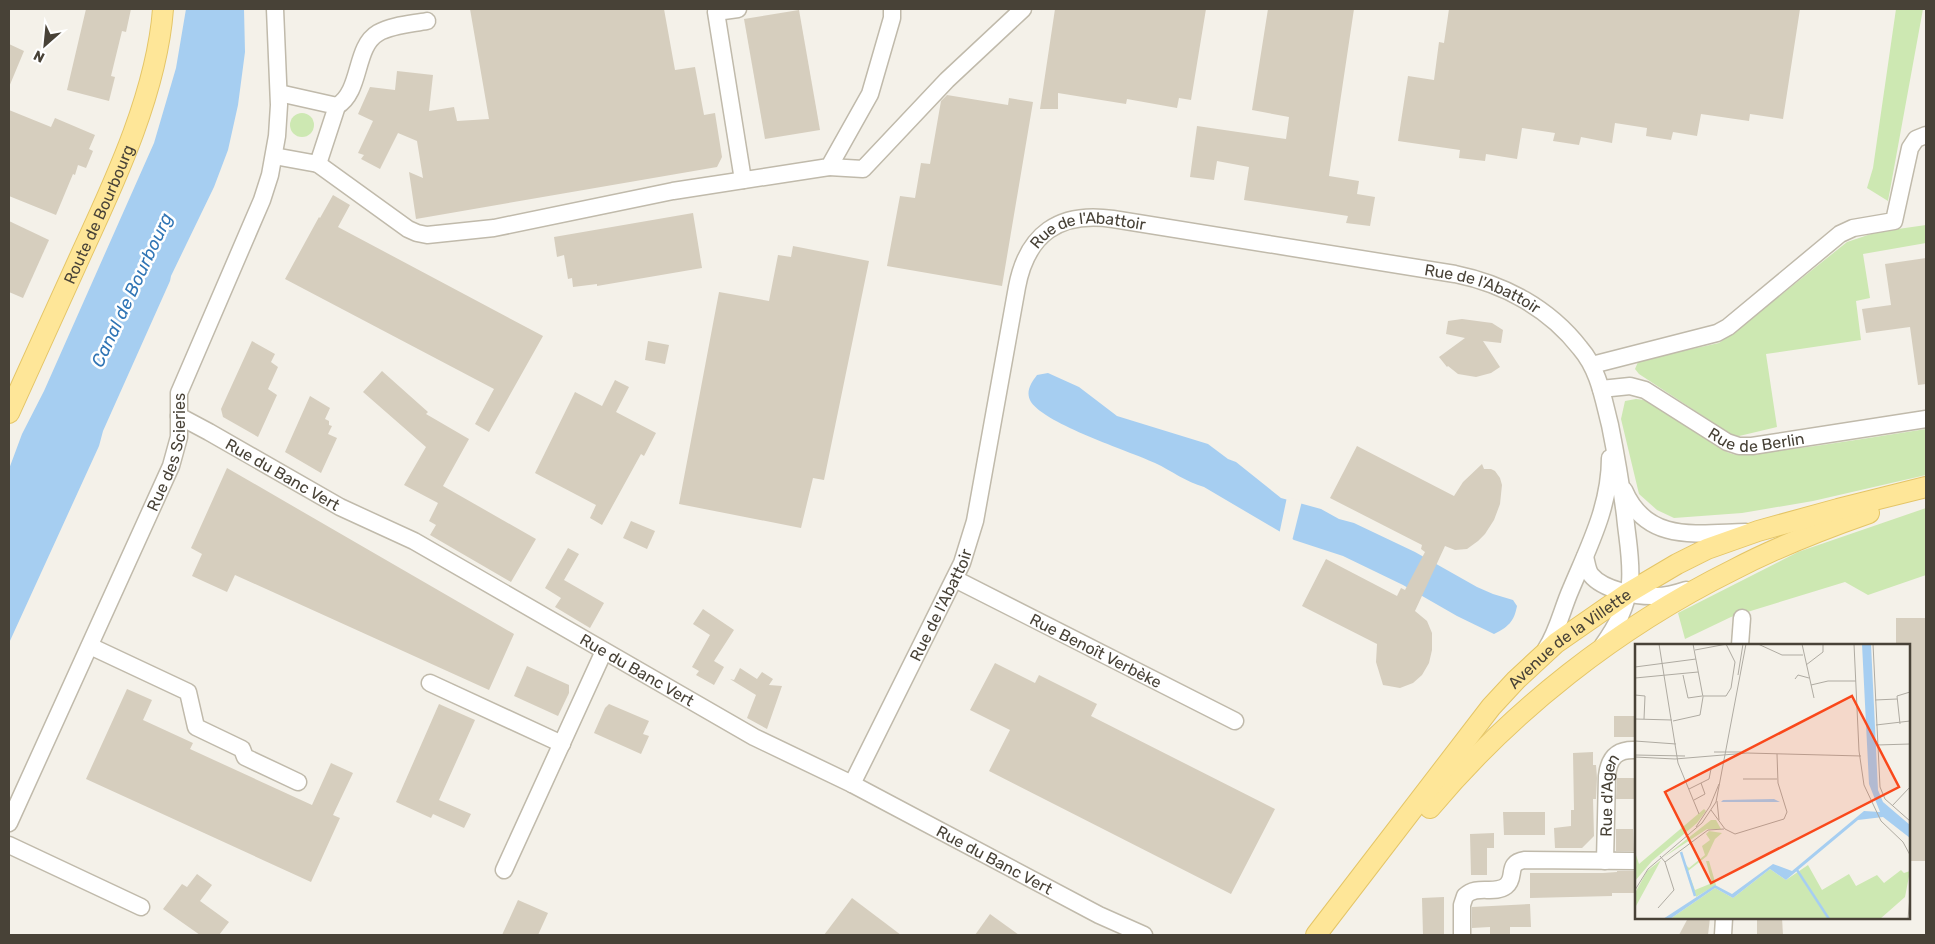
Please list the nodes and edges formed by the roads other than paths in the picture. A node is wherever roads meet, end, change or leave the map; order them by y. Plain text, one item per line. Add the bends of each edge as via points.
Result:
1 (162, 9) edge
2 (275, 9) edge
3 (738, 9) edge
4 (892, 9) edge
5 (1023, 9) edge
6 (427, 22) dead end
7 (279, 93) junction
8 (338, 106) junction
9 (1926, 135) edge
10 (274, 156) junction
11 (318, 164) junction
12 (830, 167) junction
13 (743, 180) junction
14 (1592, 365) junction
15 (1601, 389) junction
16 (9, 413) edge
17 (179, 416) junction
18 (1926, 420) edge
19 (1609, 424) junction
20 (1621, 484) junction
21 (1926, 487) edge
22 (1926, 495) edge
23 (1758, 532) junction
24 (1585, 557) junction
25 (955, 578) junction
26 (1704, 585) junction
27 (1628, 593) junction
28 (1742, 618) dead end
29 (1740, 644) edge
30 (90, 646) junction
31 (604, 651) junction
32 (1544, 652) junction
33 (1597, 653) junction
34 (430, 684) dead end
35 (1235, 721) dead end
36 (562, 744) junction
37 (1635, 750) edge
38 (298, 782) dead end
39 (852, 784) junction
40 (9, 823) edge
41 (9, 845) edge
42 (1605, 861) junction
43 (1635, 861) edge
44 (504, 870) dead end
45 (141, 907) dead end
46 (1099, 915) junction
47 (1724, 919) edge
48 (1130, 935) edge
49 (1144, 935) edge
50 (1316, 935) edge
51 (1333, 935) edge
52 (1462, 935) edge
53 (1723, 935) edge

1 - 16 main road, Route de Bourbourg via 151,71 124,156
2 - 7 street, Rue des Scieries
3 - 13 street via 716,12
4 - 12 street via 870,94
5 - 12 street via 947,80 863,169
6 - 8 street via 386,30 374,36 365,50 348,96
7 - 8 street
7 - 10 street, Rue des Scieries
8 - 11 street
9 - 14 street via 1916,139 1910,148 1894,221 1853,228 1840,234 1717,333
10 - 11 street
10 - 17 street, Rue des Scieries via 262,200 179,393
11 - 13 street via 408,229 426,235 494,228
12 - 13 street
14 - 15 street, Rue de l'Abattoir
14 - 25 street, Rue de l'Abattoir via 1574,340 1532,304 1476,278 1102,217 1066,221 1035,243 1021,269 972,533
15 - 18 street, Rue de Berlin via 1630,386 1645,390 1727,442 1739,446
15 - 19 street, Rue de l'Abattoir
17 - 30 street, Rue des Scieries via 178,444 171,466
17 - 31 street, Rue du Banc Vert via 340,507 414,541
19 - 20 street, Rue de l'Abattoir
19 - 24 street, Rue de l'Abattoir via 1608,490
20 - 23 street, Rue de l'Abattoir via 1638,513 1660,528 1689,534
20 - 27 street, Rue de l'Abattoir via 1630,554
21 - 23 main road, Avenue de la Villette
22 - 26 main road, Avenue de la Villette via 1823,530 1752,560
23 - 27 main road, Avenue de la Villette via 1696,554
24 - 27 street via 1594,578
24 - 32 street, Rue de l'Abattoir
25 - 35 street, Rue Benoît Verbèke
25 - 39 street, Rue de l'Abattoir
26 - 27 street via 1665,596
26 - 33 main road, Avenue de la Villette
27 - 32 main road, Avenue de la Villette
27 - 33 street, Rue de l'Abattoir via 1621,617
28 - 29 street
30 - 38 street via 188,692 196,727 242,749 245,757
30 - 40 street, Rue des Scieries
31 - 36 street
31 - 39 street, Rue du Banc Vert via 754,737
32 - 50 main road, Avenue de la Villette via 1491,707
33 - 51 main road, Avenue de la Villette via 1524,711 1466,768 1402,842
34 - 36 street
36 - 44 street
37 - 42 street, Rue d'Agen via 1620,751 1609,764
39 - 46 street, Rue du Banc Vert
41 - 45 street
42 - 43 street
42 - 52 street via 1517,862 1504,887 1472,890 1465,896
46 - 48 street, Rue du Banc Vert
46 - 49 street, Rue du Banc Vert
47 - 53 street

